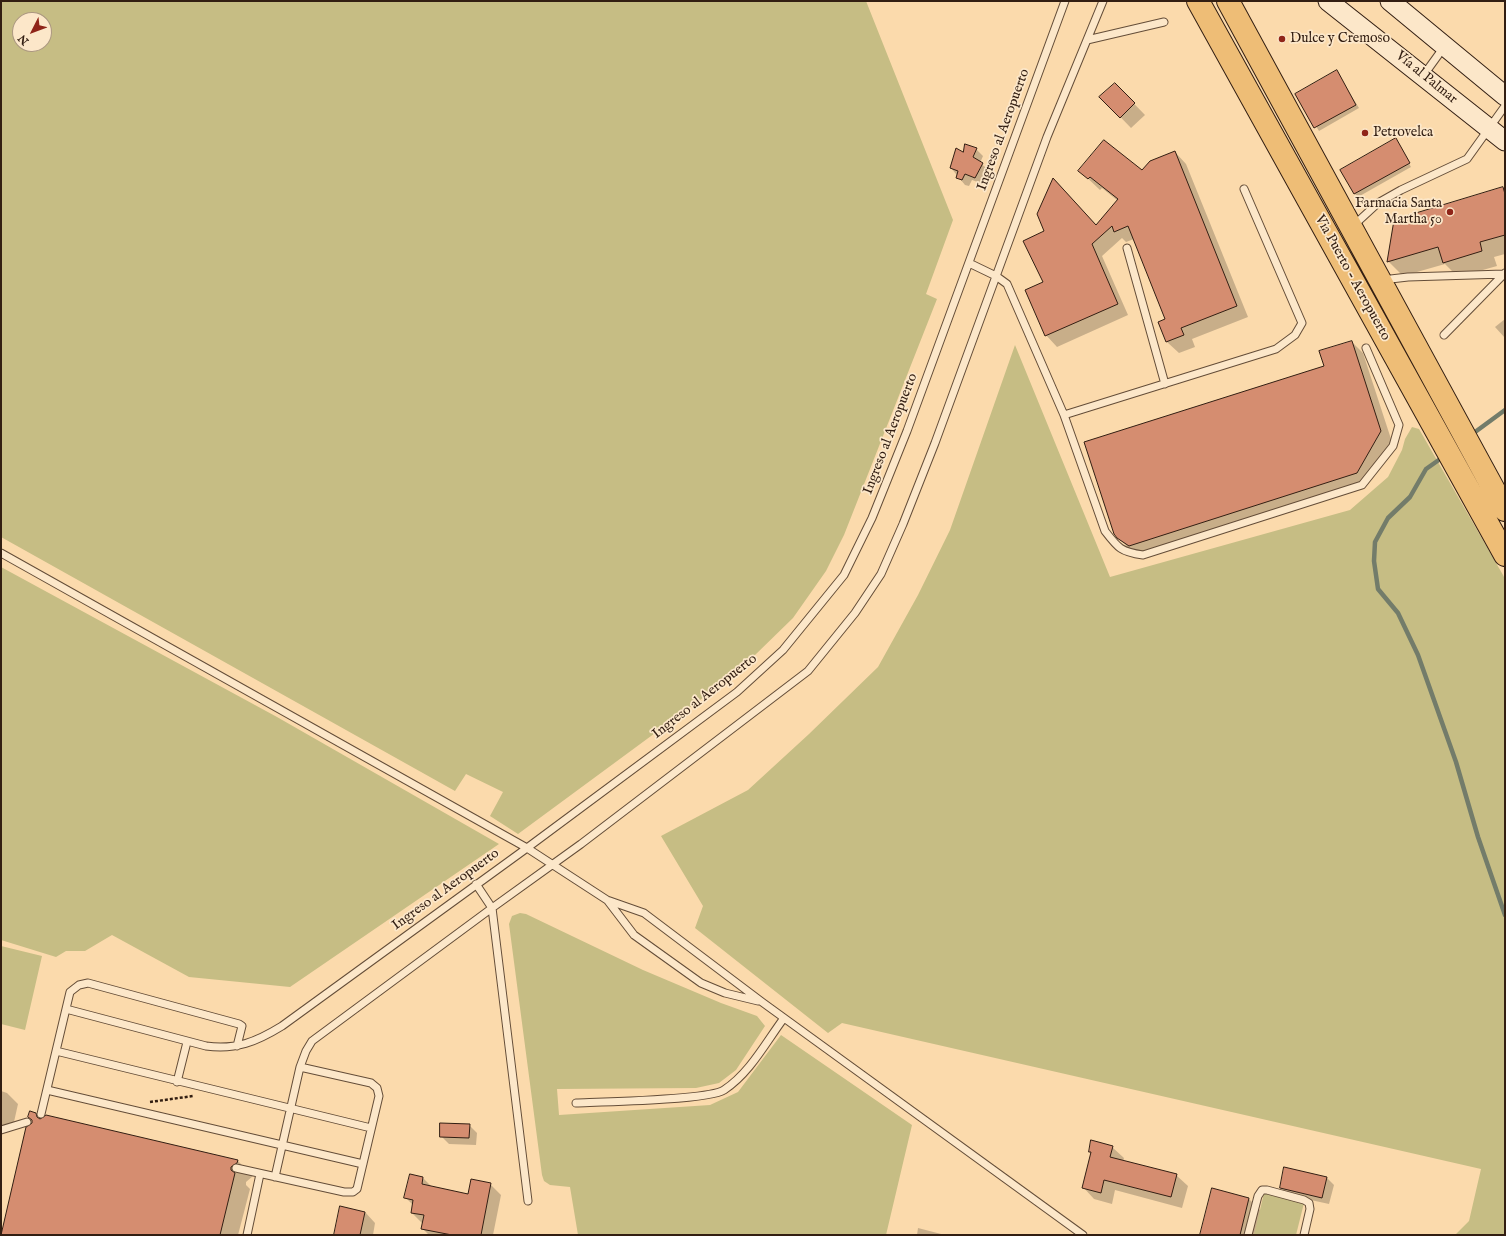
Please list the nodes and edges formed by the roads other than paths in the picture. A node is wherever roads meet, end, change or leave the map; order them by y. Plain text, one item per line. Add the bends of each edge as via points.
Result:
1 (1065, 1) edge
2 (1103, 1) edge
3 (1198, 1) edge
4 (1228, 1) edge
5 (1328, 1) edge
6 (1390, 1) edge
7 (1164, 22) dead end
8 (1087, 40) junction
9 (1444, 47) junction
10 (1423, 76) junction
11 (1505, 96) edge
12 (1505, 106) edge
13 (1490, 129) junction
14 (1505, 141) edge
15 (1244, 189) dead end
16 (1351, 228) junction
17 (1127, 248) dead end
18 (969, 263) junction
19 (1504, 273) edge
20 (996, 276) junction
21 (1380, 280) junction
22 (1444, 335) dead end
23 (1366, 348) dead end
24 (1165, 384) junction
25 (1064, 415) junction
26 (1505, 510) edge
27 (1, 553) edge
28 (1505, 554) edge
29 (527, 848) junction
30 (554, 864) junction
31 (476, 884) junction
32 (607, 900) junction
33 (492, 908) junction
34 (762, 1002) junction
35 (66, 1010) junction
36 (784, 1018) junction
37 (187, 1042) junction
38 (237, 1046) junction
39 (56, 1051) junction
40 (300, 1067) junction
41 (177, 1082) junction
42 (47, 1090) junction
43 (576, 1104) dead end
44 (290, 1109) junction
45 (41, 1114) dead end
46 (27, 1122) dead end
47 (371, 1128) junction
48 (1, 1130) edge
49 (282, 1145) junction
50 (363, 1164) junction
51 (236, 1168) dead end
52 (260, 1174) junction
53 (275, 1177) junction
54 (528, 1201) dead end
55 (247, 1235) edge
56 (1083, 1235) edge
57 (1248, 1235) edge
58 (1304, 1235) edge

1 - 18 lane, Ingreso al Aeropuerto
2 - 8 lane
3 - 28 main road, Via Puerto - Aeropuerto
4 - 16 main road, Via Puerto - Aeropuerto
5 - 10 main road, Vía al Palmar
6 - 9 main road
7 - 8 lane
8 - 20 lane via 1047,137
9 - 10 lane
9 - 11 main road
10 - 13 main road, Vía al Palmar
12 - 13 lane
13 - 14 main road, Vía al Palmar
13 - 16 lane via 1467,159 1378,203
15 - 24 lane via 1302,323 1295,335 1276,349
16 - 21 main road, Via Puerto - Aeropuerto
17 - 24 lane
18 - 20 lane
18 - 29 lane, Ingreso al Aeropuerto via 907,431 872,518 844,575 784,650 737,692
19 - 21 lane
19 - 22 lane
20 - 25 lane via 1007,284
20 - 30 lane via 903,524 881,574 854,613 808,671
21 - 26 main road, Via Puerto - Aeropuerto
23 - 25 lane via 1398,425 1393,446 1362,485 1143,556 1126,553 1105,531
24 - 25 lane
27 - 29 lane
29 - 30 lane
29 - 31 lane, Ingreso al Aeropuerto
30 - 32 lane
30 - 33 lane
31 - 33 lane
31 - 38 lane, Ingreso al Aeropuerto via 282,1026 256,1040
32 - 34 lane via 644,914
32 - 34 lane via 634,935 701,982 725,993
33 - 40 lane via 312,1041
33 - 54 lane
34 - 36 lane
35 - 37 lane, Ingreso al Aeropuerto
35 - 38 lane via 72,989 88,983 239,1024 242,1030
35 - 39 lane
36 - 43 lane via 745,1073 723,1091 697,1096
36 - 56 lane
37 - 38 lane, Ingreso al Aeropuerto via 222,1048
37 - 41 lane
39 - 41 lane
39 - 42 lane
40 - 44 lane
40 - 47 lane via 371,1084 377,1088 379,1096
41 - 44 lane
42 - 45 lane
42 - 49 lane
44 - 47 lane
44 - 49 lane
46 - 48 lane
47 - 50 lane
49 - 50 lane
49 - 53 lane
50 - 53 lane via 359,1185 349,1193
51 - 52 lane
52 - 53 lane
52 - 55 lane
57 - 58 lane via 1258,1196 1262,1190 1309,1203

